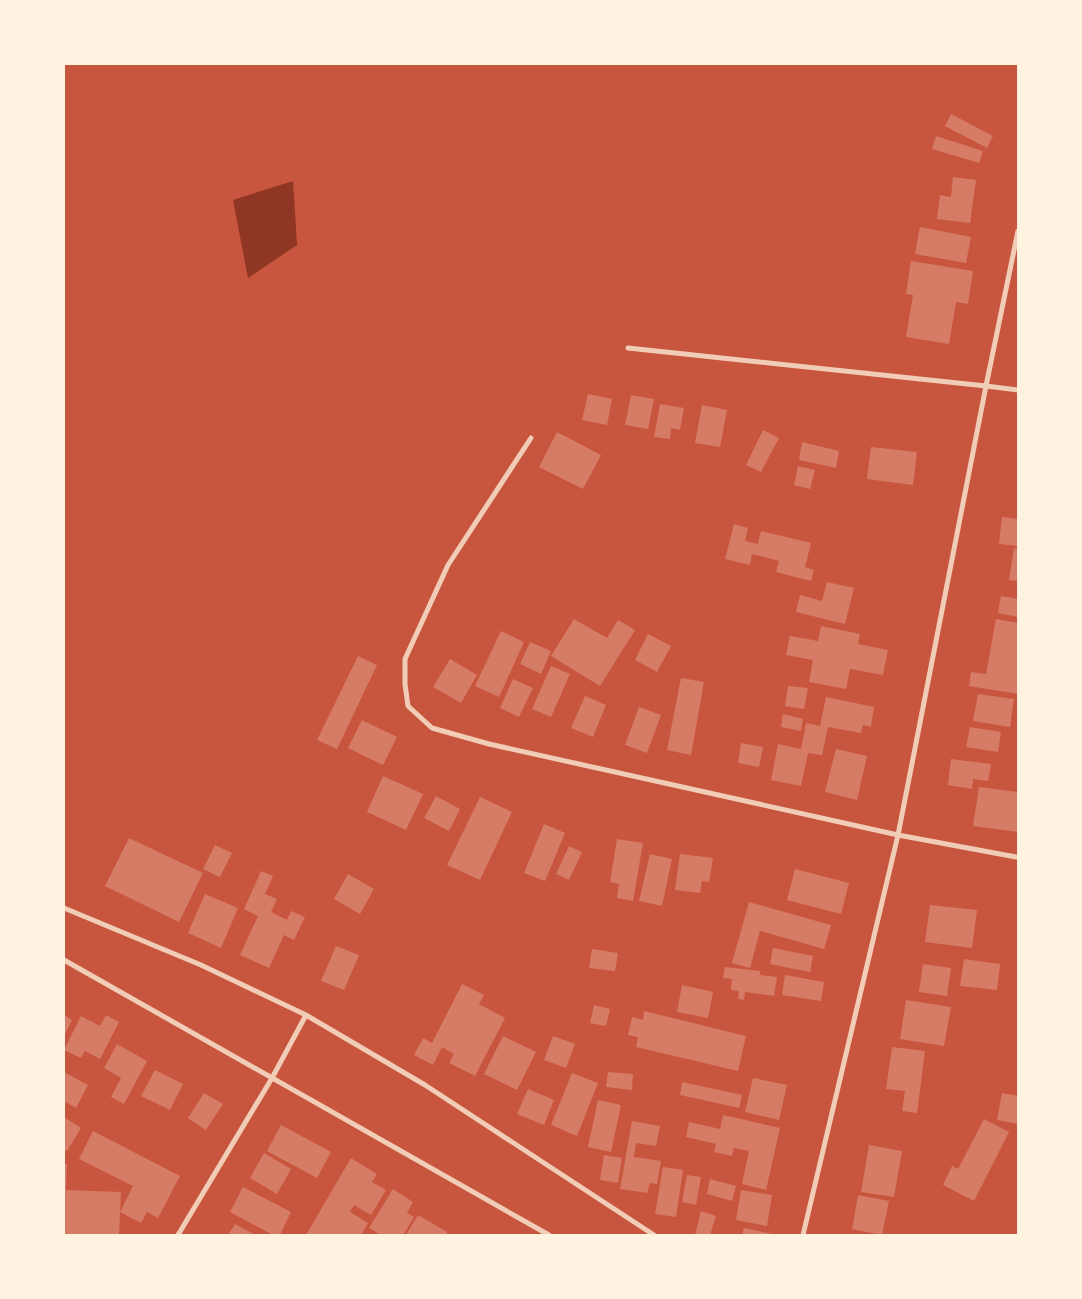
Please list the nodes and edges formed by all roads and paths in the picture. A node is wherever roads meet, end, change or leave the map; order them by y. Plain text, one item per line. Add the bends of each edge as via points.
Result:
1 (1018, 231) edge
2 (628, 348) dead end
3 (986, 386) junction
4 (1018, 390) edge
5 (531, 438) dead end
6 (898, 835) junction
7 (1016, 857) dead end
8 (64, 908) edge
9 (64, 960) edge
10 (306, 1016) junction
11 (272, 1078) junction
12 (178, 1235) edge
13 (549, 1235) edge
14 (654, 1235) edge
15 (803, 1235) edge

1 - 3 street
2 - 3 street
3 - 4 street
3 - 6 street
5 - 6 street via 448,565 406,659 408,706 432,728 489,744
6 - 7 street
6 - 15 street
8 - 10 street via 201,965
9 - 11 street
10 - 11 street
10 - 14 street via 425,1085
11 - 12 street
11 - 13 street

